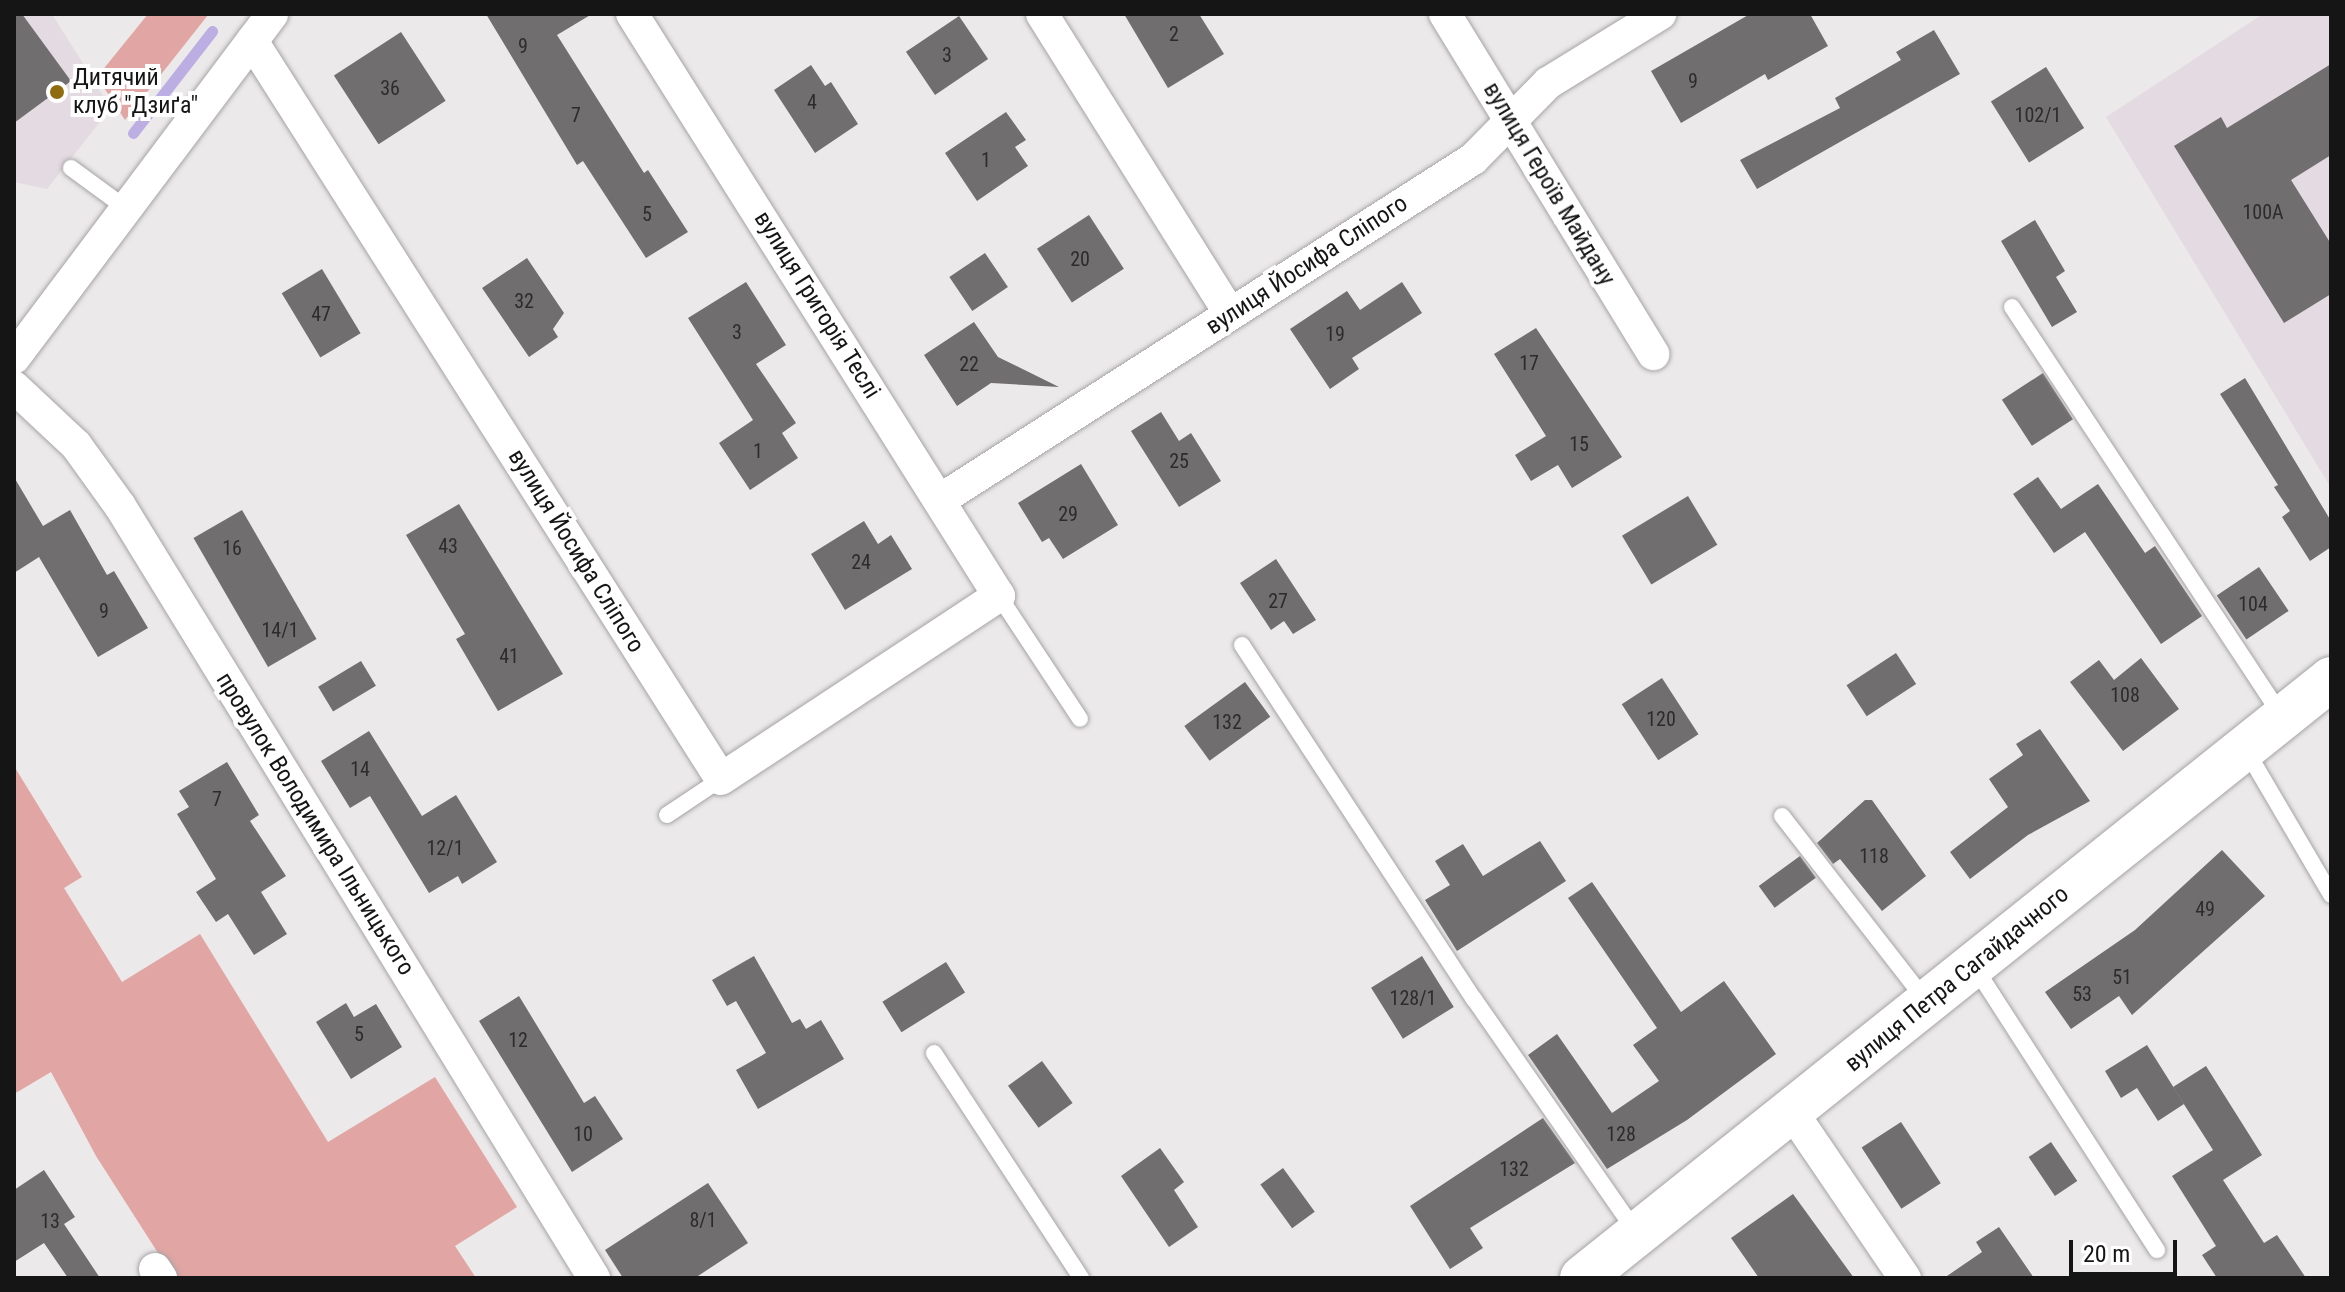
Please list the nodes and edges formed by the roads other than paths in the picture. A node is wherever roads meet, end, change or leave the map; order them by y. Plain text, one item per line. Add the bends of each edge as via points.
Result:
1 (632, 14) edge
2 (1042, 14) edge
3 (1445, 14) edge
4 (1660, 14) edge
5 (255, 26) edge
6 (1511, 121) junction
7 (71, 168) dead end
8 (127, 209) junction
9 (2012, 307) dead end
10 (1230, 314) junction
11 (1653, 354) dead end
12 (14, 358) edge
13 (14, 387) edge
14 (940, 500) junction
15 (999, 596) junction
16 (1242, 645) dead end
17 (2331, 679) edge
18 (2282, 716) junction
19 (1080, 719) dead end
20 (2243, 745) junction
21 (721, 779) junction
22 (667, 815) dead end
23 (1782, 816) dead end
24 (2331, 895) edge
25 (1974, 966) junction
26 (1928, 1004) junction
27 (934, 1053) dead end
28 (1792, 1112) junction
29 (1636, 1232) junction
30 (2157, 1250) dead end
31 (594, 1278) edge
32 (1081, 1278) edge
33 (1582, 1278) edge
34 (1905, 1278) edge

1 - 14 street, вулиця Григорія Теслі
2 - 10 street
3 - 6 street, вулиця Героїв Майдану
4 - 6 street, вулиця Йосифа Сліпого via 1548,83
5 - 8 street
5 - 21 street, вулиця Йосифа Сліпого
6 - 10 street, вулиця Йосифа Сліпого via 1473,159
6 - 11 street, вулиця Героїв Майдану
7 - 8 lane
8 - 12 street
9 - 18 lane
10 - 14 street, вулиця Йосифа Сліпого
13 - 31 street, провулок Володимира Ільницького via 76,445 120,506
14 - 15 street, вулиця Григорія Теслі
15 - 19 lane
15 - 21 street
16 - 29 lane via 1474,999
17 - 18 main road, вулиця Петра Сагайдачного
18 - 20 main road, вулиця Петра Сагайдачного
20 - 24 lane
20 - 25 main road, вулиця Петра Сагайдачного
21 - 22 lane
23 - 26 lane
25 - 26 main road, вулиця Петра Сагайдачного
25 - 30 lane
26 - 28 main road, вулиця Петра Сагайдачного
27 - 32 lane
28 - 29 main road, вулиця Петра Сагайдачного
28 - 34 street
29 - 33 main road, вулиця Петра Сагайдачного

